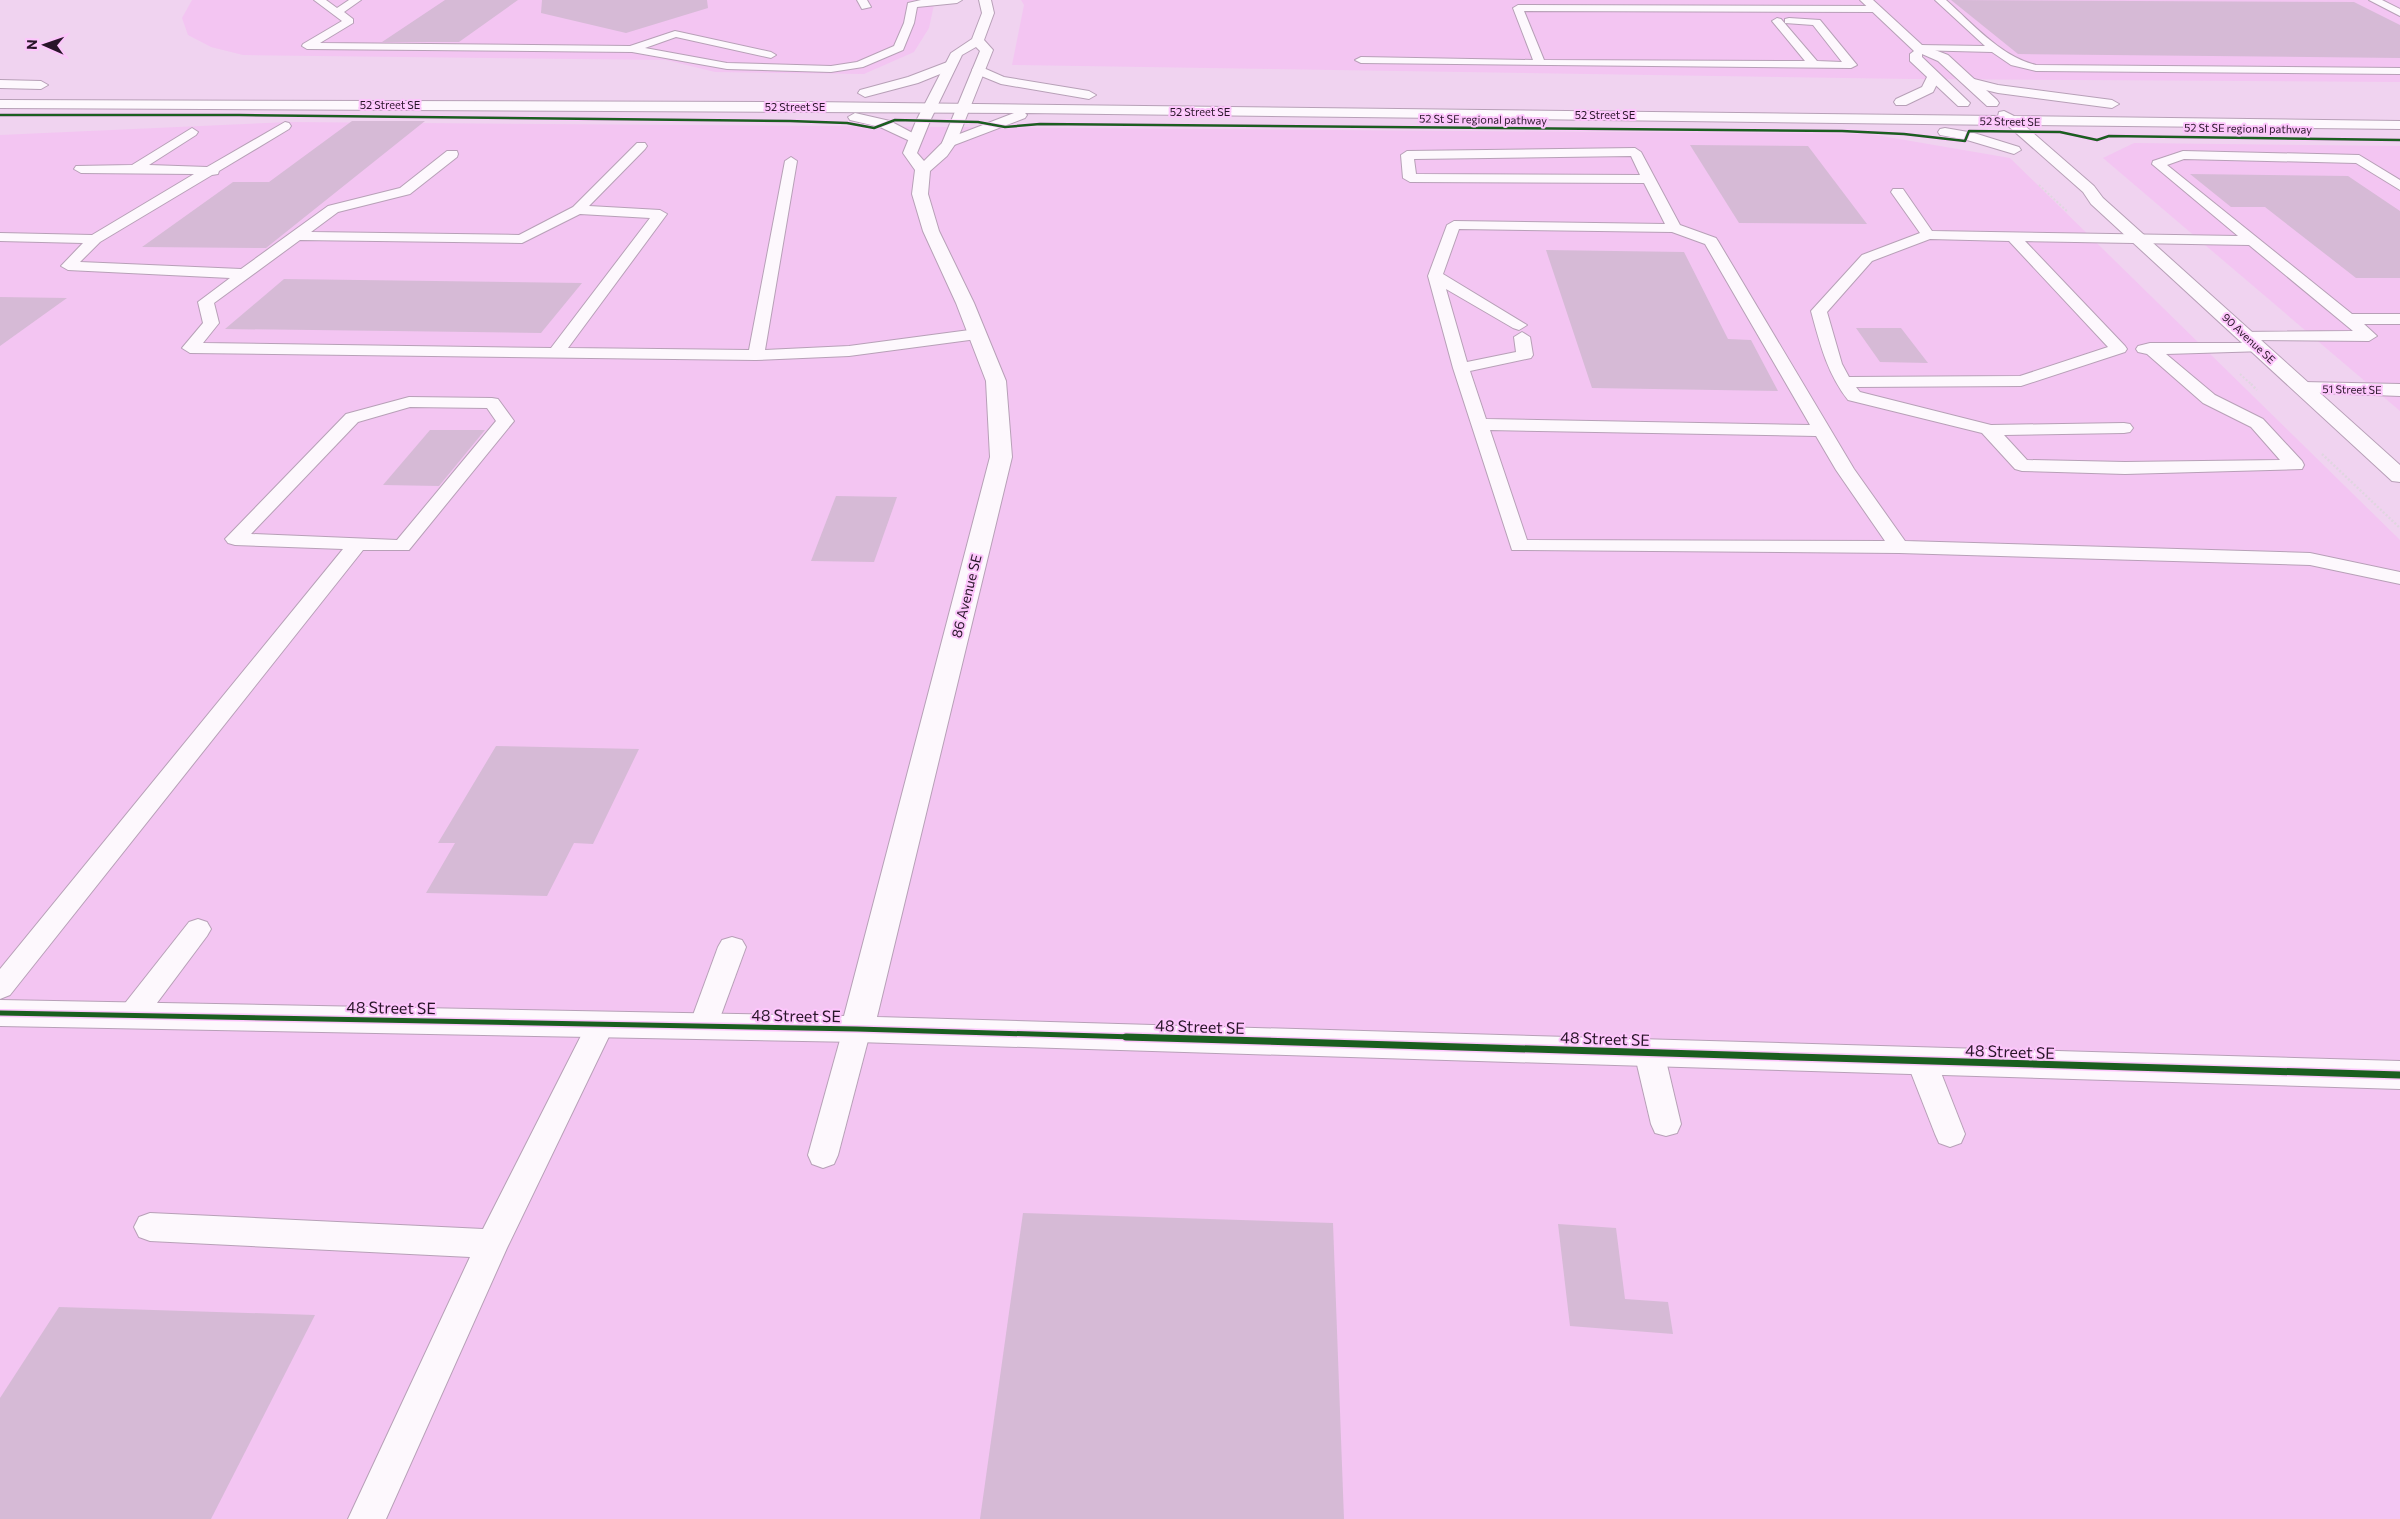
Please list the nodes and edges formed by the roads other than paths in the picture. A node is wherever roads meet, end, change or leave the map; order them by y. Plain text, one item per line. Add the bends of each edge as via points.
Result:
1 (319, 0) edge
2 (356, 0) edge
3 (957, 0) edge
4 (985, 0) edge
5 (1866, 0) edge
6 (1940, 0) edge
7 (2374, 0) edge
8 (1764, 9) junction
9 (1876, 9) junction
10 (337, 12) junction
11 (2400, 13) edge
12 (1776, 21) junction
13 (977, 41) junction
14 (1918, 48) junction
15 (632, 49) junction
16 (1996, 49) junction
17 (771, 55) dead end
18 (1361, 60) dead end
19 (1540, 63) junction
20 (950, 66) junction
21 (1815, 66) junction
22 (980, 70) junction
23 (2400, 71) edge
24 (1934, 76) junction
25 (1970, 82) junction
26 (4, 85) edge
27 (51, 85) dead end
28 (937, 94) junction
29 (974, 94) junction
30 (999, 94) dead end
31 (1963, 103) junction
32 (1992, 103) junction
33 (0, 104) edge
34 (810, 106) junction
35 (930, 108) junction
36 (963, 108) junction
37 (1039, 110) junction
38 (1837, 116) junction
39 (1982, 120) junction
40 (2010, 121) junction
41 (2105, 122) junction
42 (2400, 125) edge
43 (285, 126) dead end
44 (192, 132) dead end
45 (915, 138) junction
46 (949, 143) junction
47 (641, 146) dead end
48 (2014, 150) junction
49 (452, 154) dead end
50 (791, 161) dead end
51 (2029, 162) dead end
52 (2062, 166) junction
53 (80, 169) dead end
54 (135, 169) junction
55 (923, 170) junction
56 (213, 171) junction
57 (1650, 179) junction
58 (2400, 186) edge
59 (2069, 191) dead end
60 (1898, 192) dead end
61 (2097, 201) junction
62 (578, 210) junction
63 (1674, 228) junction
64 (1928, 235) junction
65 (0, 236) edge
66 (297, 236) junction
67 (2012, 236) junction
68 (2137, 238) junction
69 (95, 239) junction
70 (2252, 241) junction
71 (244, 274) junction
72 (1435, 276) junction
73 (2348, 319) junction
74 (2400, 319) edge
75 (977, 334) junction
76 (2253, 342) junction
77 (2150, 348) junction
78 (2119, 349) junction
79 (555, 354) junction
80 (756, 355) junction
81 (1461, 368) junction
82 (1843, 382) junction
83 (2303, 388) junction
84 (2400, 390) edge
85 (1479, 424) junction
86 (2124, 428) dead end
87 (1991, 430) junction
88 (1822, 431) junction
89 (2400, 476) edge
90 (358, 544) junction
91 (1899, 547) junction
92 (2400, 578) edge
93 (198, 929) dead end
94 (732, 948) dead end
95 (0, 988) edge
96 (0, 1013) edge
97 (132, 1015) junction
98 (600, 1024) junction
99 (703, 1026) junction
100 (857, 1029) junction
101 (1649, 1052) junction
102 (1921, 1060) junction
103 (2400, 1075) edge
104 (1666, 1124) dead end
105 (1950, 1134) dead end
106 (823, 1155) dead end
107 (150, 1227) dead end
108 (492, 1244) junction
109 (367, 1519) edge

1 - 10 lane
2 - 10 lane
3 - 15 lane via 912,5 900,48 859,65 831,69 727,66
4 - 13 street via 988,13
5 - 9 street, 90 Avenue SE
6 - 16 lane
7 - 11 lane
8 - 9 lane
8 - 12 lane
8 - 19 lane via 1518,8
9 - 14 street, 90 Avenue SE
10 - 15 lane via 349,21 307,46
12 - 21 lane
12 - 21 lane via 1816,22 1851,65
13 - 20 street via 957,53
13 - 22 street via 987,50
14 - 16 lane
14 - 24 street, 90 Avenue SE via 1915,58
14 - 25 street, 90 Avenue SE via 1943,58
15 - 17 lane via 675,34
16 - 23 lane via 2015,63 2036,68
18 - 19 lane
19 - 21 lane
20 - 28 street
20 - 28 street via 913,80 860,93
22 - 29 street
22 - 30 street via 1001,80 1094,95
24 - 31 street, 90 Avenue SE
24 - 31 street, 52 Street SE via 1928,89 1896,102
25 - 32 street, 90 Avenue SE
25 - 32 street, 52 Street SE via 2117,104
26 - 27 street
28 - 29 street
28 - 35 street
29 - 36 street
31 - 32 street, 52 Street SE
31 - 39 street, 90 Avenue SE
32 - 40 street, 90 Avenue SE
33 - 34 street, 52 Street SE
34 - 35 street, 52 Street SE
34 - 45 street via 885,124
35 - 36 street, 52 Street SE
35 - 45 street
36 - 37 street, 52 Street SE
36 - 46 street
37 - 38 street, 52 Street SE
37 - 46 street
38 - 39 street, 52 Street SE
38 - 48 street via 1968,136
39 - 40 street, 52 Street SE
39 - 48 street, 90 Avenue SE
40 - 41 street, 52 Street SE
40 - 52 street, 90 Avenue SE
41 - 42 street, 52 Street SE
41 - 52 street via 2077,130 2066,141
43 - 56 lane
44 - 54 lane
45 - 55 street via 910,153
46 - 55 street
47 - 62 lane
48 - 51 street, 90 Avenue SE
49 - 66 lane via 405,190 333,209
50 - 80 lane
52 - 61 street, 90 Avenue SE via 2089,189
53 - 54 lane
54 - 56 lane
55 - 75 street, 86 Avenue SE via 920,194 931,231
56 - 69 lane
57 - 57 lane via 1635,152 1407,155 1410,178
57 - 63 lane
58 - 70 lane via 2359,159 2183,156 2158,164
59 - 61 street, 90 Avenue SE
60 - 64 lane
61 - 68 street, 90 Avenue SE
62 - 66 lane via 522,239
62 - 79 lane via 660,214
63 - 72 lane via 1454,225
63 - 88 lane via 1711,241
64 - 67 lane
64 - 82 lane via 1867,258 1819,311 1834,364
65 - 69 lane
66 - 71 lane
67 - 68 lane
67 - 78 lane
68 - 70 lane
68 - 76 street, 90 Avenue SE
69 - 71 lane via 68,266
70 - 73 lane
71 - 79 lane via 206,302 211,323 190,348
72 - 81 lane
72 - 81 lane via 1520,331 1525,356
73 - 74 lane
73 - 76 lane via 2369,336
75 - 80 lane via 849,351
75 - 100 street, 86 Avenue SE via 996,381 1001,457
76 - 77 lane
76 - 83 street, 90 Avenue SE
77 - 78 lane
77 - 87 lane via 2209,399 2257,424 2295,465 2125,468 2022,465
78 - 82 lane via 2021,381
79 - 80 lane
81 - 85 lane
82 - 87 lane via 1854,396
83 - 84 street, 51 Street SE
83 - 89 street, 90 Avenue SE
85 - 88 lane
85 - 91 lane via 1519,546
86 - 87 lane
88 - 91 lane
90 - 90 lane via 235,539 352,418 409,402 492,403 505,421 402,546
90 - 95 lane
91 - 92 lane via 2310,560
93 - 97 lane
94 - 99 lane
96 - 97 street, 48 Street SE
97 - 98 street, 48 Street SE
98 - 99 street, 48 Street SE
98 - 108 lane
99 - 100 street, 48 Street SE
100 - 101 street, 48 Street SE
100 - 106 lane
101 - 102 street, 48 Street SE
101 - 104 lane
102 - 103 street, 48 Street SE
102 - 105 lane
107 - 108 lane
108 - 109 lane

